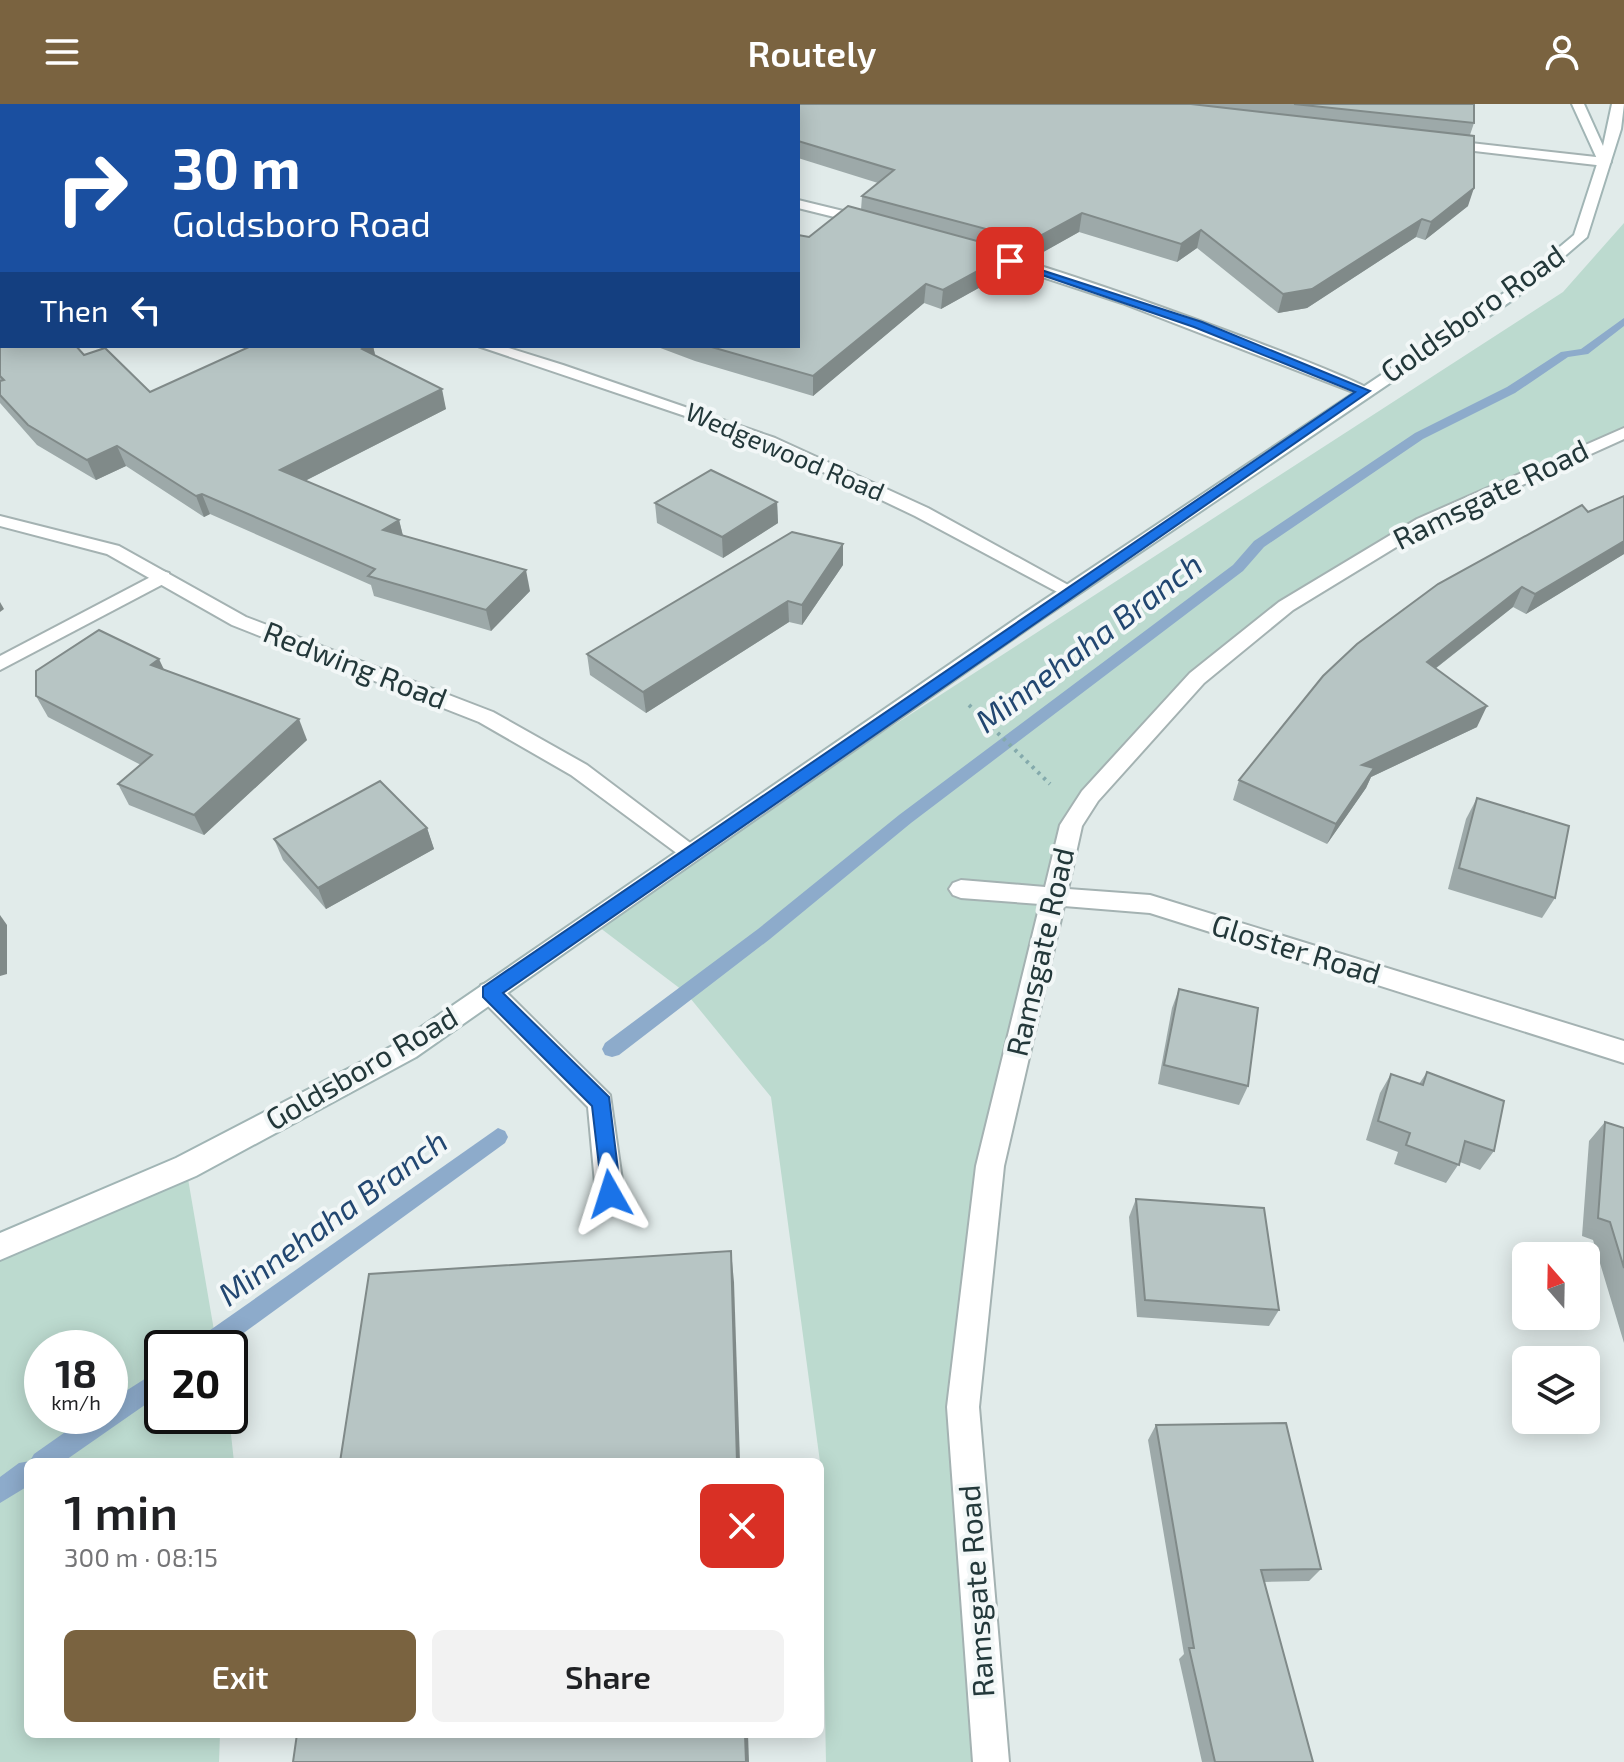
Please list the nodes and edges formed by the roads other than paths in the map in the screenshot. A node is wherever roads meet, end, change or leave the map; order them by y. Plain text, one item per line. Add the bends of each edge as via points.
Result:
1 (1578, 104) edge
2 (1618, 104) edge
3 (1435, 143) edge
4 (1605, 162) junction
5 (800, 204) edge
6 (890, 227) edge
7 (966, 248) edge
8 (493, 348) edge
9 (1364, 391) junction
10 (1624, 433) edge
11 (0, 521) edge
12 (162, 577) junction
13 (1070, 591) junction
14 (0, 664) edge
15 (690, 851) junction
16 (961, 889) dead end
17 (1055, 898) junction
18 (490, 992) junction
19 (1624, 1052) edge
20 (610, 1194) dead end
21 (0, 1247) edge
22 (991, 1762) edge

1 - 4 street
2 - 4 street, Goldsboro Road
3 - 4 street
4 - 9 street, Goldsboro Road via 1580,237 1512,294
5 - 6 street
7 - 9 street via 1069,278
8 - 13 street, Wedgewood Road via 639,393 772,443 905,503
9 - 13 street, Goldsboro Road
10 - 17 street, Ramsgate Road via 1423,523 1286,606 1197,678 1079,812 1071,825
11 - 12 street, Redwing Road via 113,550
12 - 14 street
12 - 15 street, Redwing Road via 239,621 486,717 579,770
13 - 15 street, Goldsboro Road
15 - 18 street, Goldsboro Road
16 - 17 street, Gloster Road
17 - 19 street, Gloster Road via 1150,904
17 - 22 street, Ramsgate Road via 990,1166 963,1407
18 - 20 street via 601,1103
18 - 21 street, Goldsboro Road via 407,1050 186,1167

